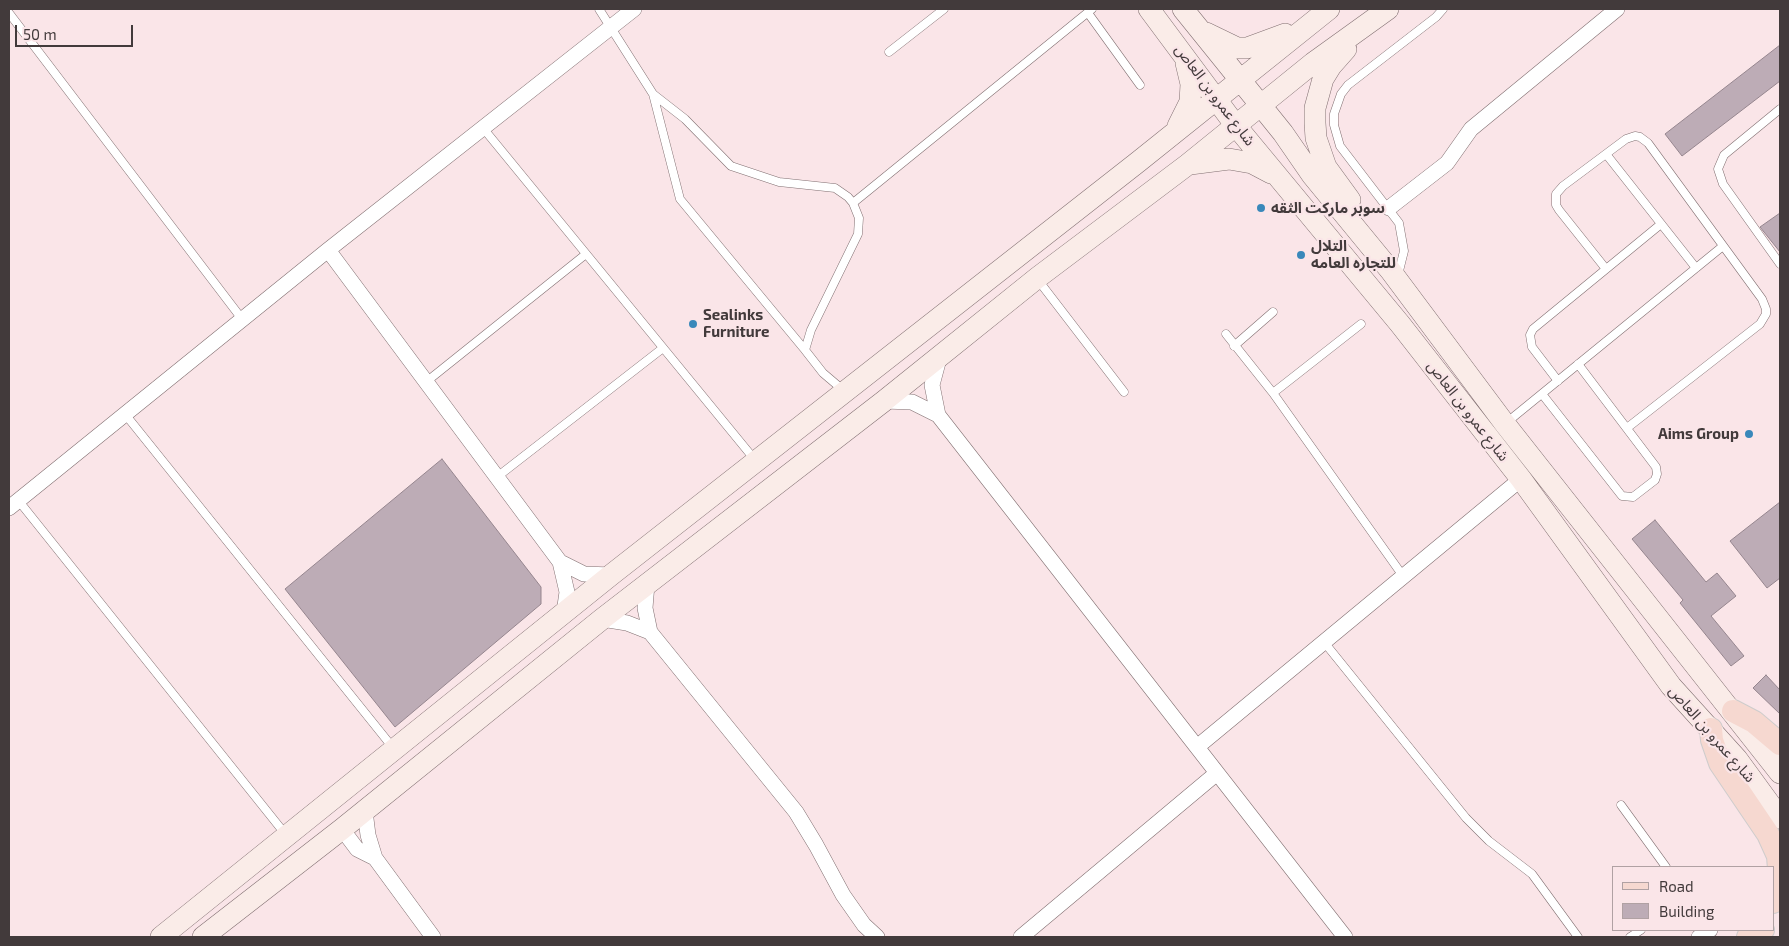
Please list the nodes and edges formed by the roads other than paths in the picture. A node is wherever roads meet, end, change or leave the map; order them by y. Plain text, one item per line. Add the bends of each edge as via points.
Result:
1 (599, 9) edge
2 (634, 9) edge
3 (944, 9) edge
4 (1149, 9) edge
5 (1183, 9) edge
6 (1388, 9) edge
7 (1399, 9) edge
8 (1443, 9) edge
9 (1617, 9) edge
10 (1090, 11) edge
11 (9, 13) edge
12 (1321, 14) edge
13 (611, 27) junction
14 (1202, 31) junction
15 (1182, 50) junction
16 (889, 52) dead end
17 (1240, 80) junction
18 (1140, 85) dead end
19 (653, 94) junction
20 (1216, 99) junction
21 (1260, 106) junction
22 (1780, 108) edge
23 (1236, 126) junction
24 (483, 128) junction
25 (1177, 129) junction
26 (1606, 154) junction
27 (1187, 165) junction
28 (1279, 177) junction
29 (853, 203) junction
30 (1389, 208) junction
31 (1661, 224) junction
32 (1723, 246) junction
33 (328, 250) junction
34 (586, 254) junction
35 (1780, 264) edge
36 (1696, 268) junction
37 (1606, 269) junction
38 (1391, 271) junction
39 (1036, 278) junction
40 (1273, 312) dead end
41 (242, 319) junction
42 (1360, 324) dead end
43 (1226, 334) dead end
44 (1234, 346) junction
45 (663, 348) junction
46 (806, 350) junction
47 (940, 355) junction
48 (1578, 364) junction
49 (1558, 381) junction
50 (426, 382) junction
51 (845, 392) junction
52 (1124, 392) dead end
53 (1273, 393) junction
54 (1542, 394) junction
55 (884, 401) junction
56 (125, 414) junction
57 (938, 415) junction
58 (1505, 424) junction
59 (1627, 428) junction
60 (756, 461) junction
61 (497, 477) junction
62 (1521, 478) junction
63 (14, 504) edge
64 (560, 562) junction
65 (611, 575) junction
66 (1403, 576) junction
67 (647, 584) junction
68 (564, 613) junction
69 (602, 619) junction
70 (650, 632) junction
71 (1324, 642) junction
72 (1733, 711) junction
73 (1711, 729) junction
74 (1780, 744) edge
75 (1197, 747) junction
76 (395, 750) junction
77 (1217, 773) junction
78 (1780, 773) edge
79 (1621, 805) dead end
80 (365, 811) junction
81 (1780, 818) edge
82 (342, 829) junction
83 (287, 836) junction
84 (375, 858) junction
85 (1665, 866) edge
86 (1780, 868) edge
87 (1774, 879) edge
88 (1774, 899) edge
89 (1761, 931) edge
90 (207, 935) edge
91 (161, 937) edge
92 (433, 937) edge
93 (877, 937) edge
94 (1021, 937) edge
95 (1345, 937) edge
96 (1578, 937) edge
97 (1746, 937) edge

1 - 13 lane
2 - 13 street
3 - 16 lane
4 - 15 main road, شارع عمرو بن العاص
5 - 14 main road, شارع عمرو بن العاص
6 - 21 main road
7 - 38 main road via 1340,54 1323,79 1315,108 1320,153 1334,179 1367,224
8 - 30 lane via 1356,77 1337,104 1334,125 1340,146
9 - 30 street via 1471,128 1447,163
10 - 18 lane
10 - 29 lane
11 - 41 lane
12 - 14 main road via 1267,42 1247,48 1238,48
12 - 17 main road
13 - 19 lane
13 - 24 street
14 - 17 main road, شارع عمرو بن العاص
15 - 20 main road, شارع عمرو بن العاص
15 - 25 main road via 1191,93
17 - 20 main road
17 - 21 main road, شارع عمرو بن العاص
19 - 29 lane via 685,119 732,166 779,182 835,188
19 - 46 lane via 680,200
20 - 23 main road, شارع عمرو بن العاص
20 - 25 main road
21 - 23 main road
21 - 38 main road, شارع عمرو بن العاص
22 - 35 lane via 1724,155 1718,169 1723,184
23 - 27 main road
23 - 28 main road, شارع عمرو بن العاص
24 - 33 street
24 - 34 lane
25 - 51 main road
26 - 31 lane
26 - 32 lane via 1630,137 1645,139
26 - 37 lane via 1563,186 1556,200 1559,210
27 - 28 main road via 1213,160 1242,160
27 - 39 main road
28 - 62 main road, شارع عمرو بن العاص
29 - 46 lane via 859,218 858,234 811,330
30 - 38 lane via 1399,223 1404,241
31 - 36 lane
31 - 37 lane
32 - 36 lane
32 - 59 lane via 1765,303 1764,320
33 - 41 street
33 - 50 street
34 - 45 lane
34 - 50 lane
36 - 48 lane
37 - 49 lane via 1537,325 1530,335 1532,348
38 - 58 main road, شارع عمرو بن العاص
39 - 47 main road
39 - 52 lane
40 - 44 lane
41 - 56 street
42 - 53 lane
43 - 44 lane
44 - 53 lane
45 - 60 lane
45 - 61 lane
46 - 51 lane via 823,373
47 - 55 main road
47 - 57 street via 932,385
48 - 49 lane
48 - 59 lane
49 - 54 lane
50 - 61 street
51 - 60 main road
53 - 66 lane
54 - 58 lane
54 - 59 lane via 1622,496 1627,498 1635,495 1658,474
55 - 57 street via 912,402
55 - 67 main road
56 - 63 street
56 - 76 lane
57 - 75 street
58 - 72 main road, شارع عمرو بن العاص
60 - 65 main road
61 - 64 street
62 - 66 street
62 - 73 main road, شارع عمرو بن العاص via 1671,686
63 - 83 lane
64 - 65 street via 584,574
64 - 68 street via 567,592
65 - 68 main road
66 - 71 street
67 - 69 main road
67 - 70 street via 645,608
68 - 76 main road
69 - 70 street via 627,623
69 - 80 main road
70 - 93 street via 796,812 843,895 864,925
71 - 75 street
71 - 96 lane via 1466,818 1489,841 1532,874
72 - 74 main road via 1759,725
72 - 78 main road, شارع عمرو بن العاص
73 - 81 main road, شارع عمرو بن العاص
73 - 86 main road via 1720,763 1774,845
75 - 77 street
76 - 82 main road via 386,768 346,807
76 - 83 main road
77 - 94 street
77 - 95 street
79 - 85 lane
80 - 82 main road
80 - 84 street
82 - 84 street via 357,849
82 - 90 main road
83 - 90 main road via 288,849 283,860 221,910
83 - 91 main road
84 - 92 street
86 - 87 street
86 - 88 main road via 1780,882
89 - 97 main road

